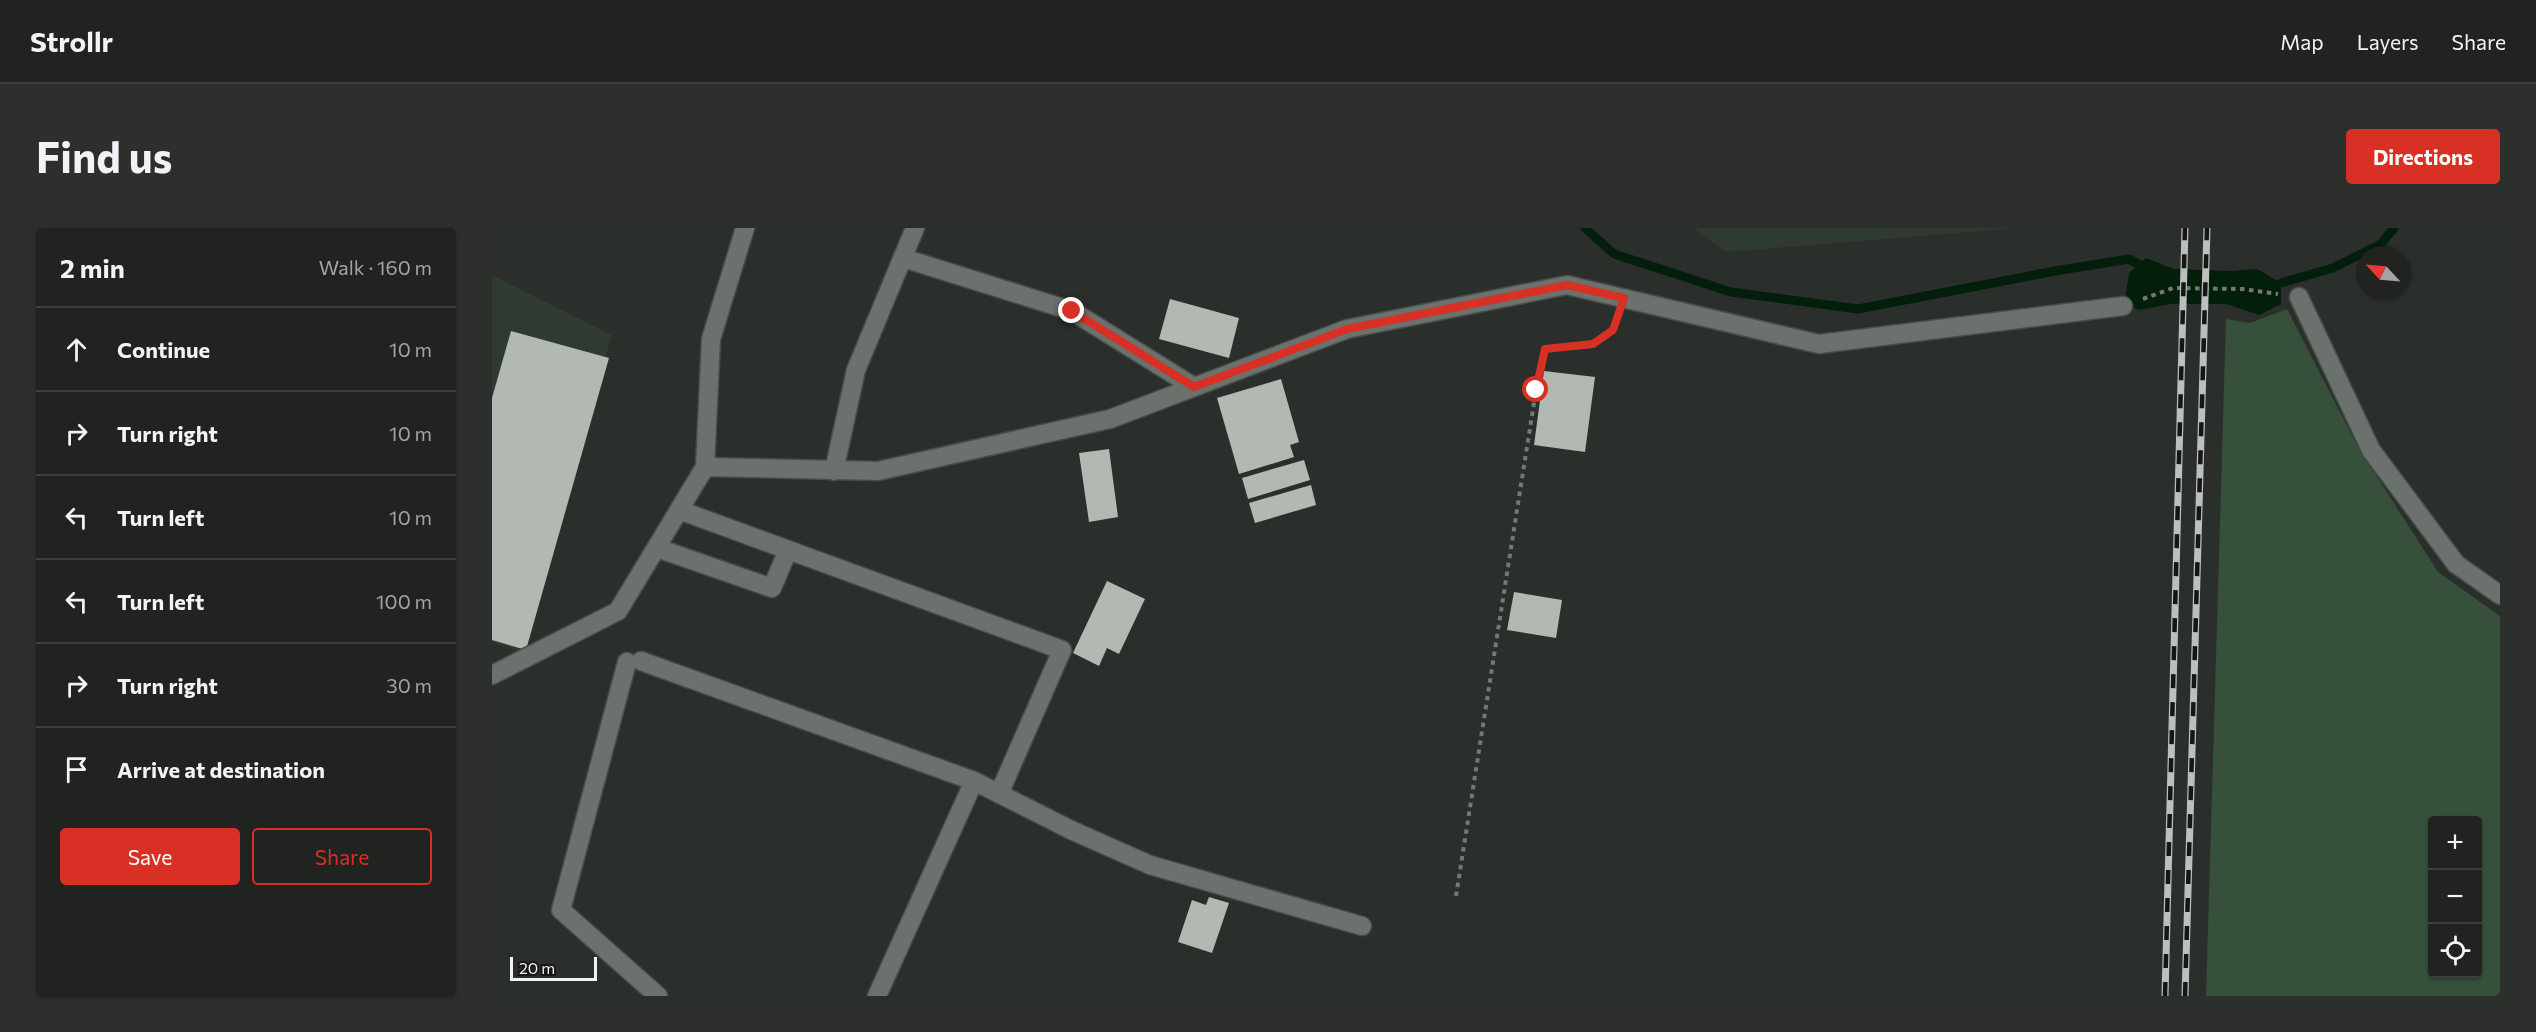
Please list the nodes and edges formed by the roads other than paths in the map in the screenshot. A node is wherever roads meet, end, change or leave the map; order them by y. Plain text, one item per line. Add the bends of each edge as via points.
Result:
1 (745, 228) edge
2 (915, 228) edge
3 (903, 258) junction
4 (2299, 297) road end
5 (2123, 306) road end
6 (1194, 387) junction
7 (705, 467) junction
8 (834, 471) junction
9 (679, 510) junction
10 (657, 548) junction
11 (788, 550) junction
12 (2500, 595) edge
13 (492, 675) edge
14 (974, 781) junction
15 (999, 794) junction
16 (1362, 926) dead end
17 (658, 996) edge
18 (877, 996) edge

1 - 7 street via 711,339
2 - 3 street
3 - 6 street via 1072,311
3 - 8 street via 856,370
4 - 12 street via 2371,450 2456,564
5 - 6 street via 1819,344 1567,285 1347,329
6 - 8 street via 1099,422 878,471
7 - 8 street
7 - 9 street
9 - 10 street
9 - 11 street
10 - 11 street via 772,588
10 - 13 street via 618,611
11 - 15 street via 1062,650
14 - 15 street
14 - 17 street via 634,662 561,910
14 - 18 street
15 - 16 street via 1150,865

